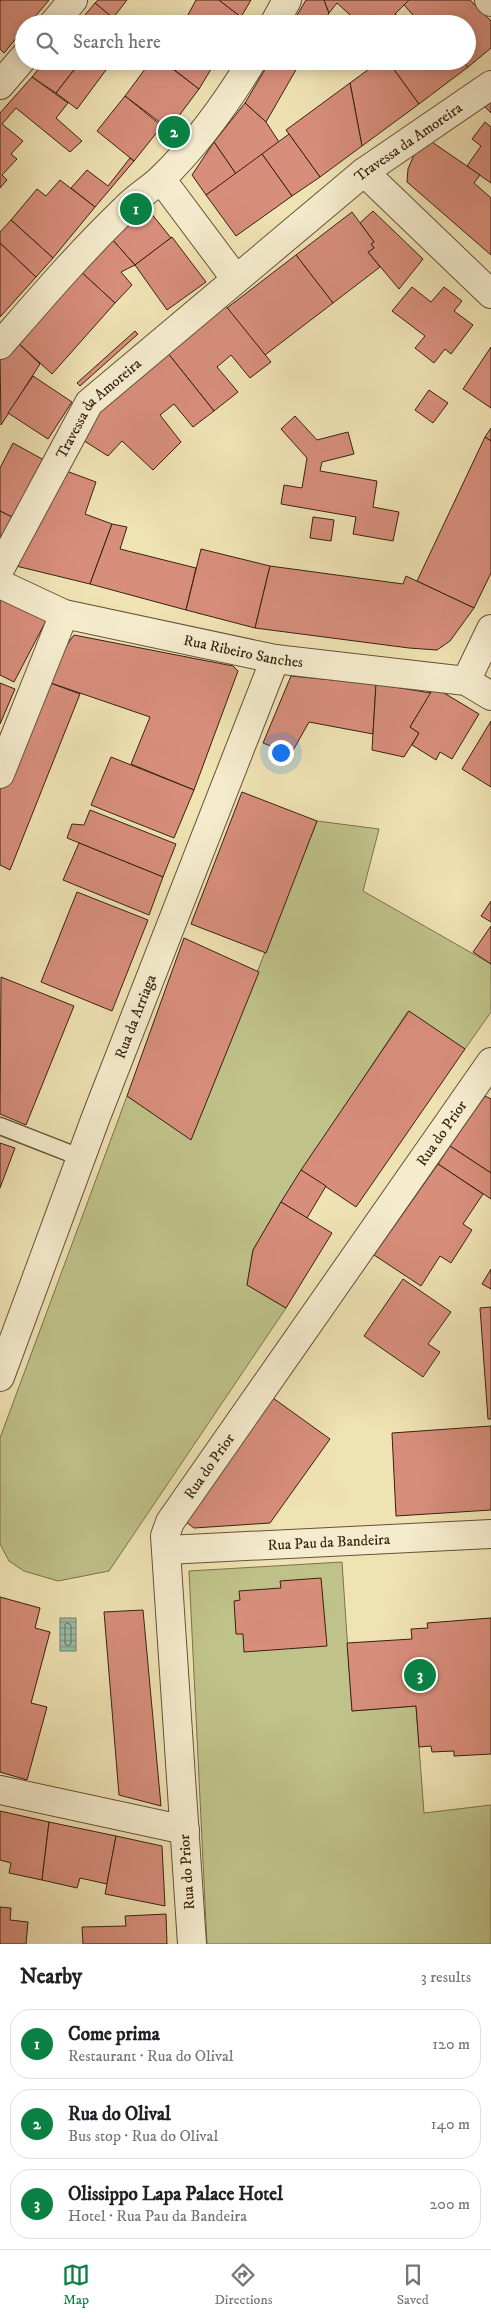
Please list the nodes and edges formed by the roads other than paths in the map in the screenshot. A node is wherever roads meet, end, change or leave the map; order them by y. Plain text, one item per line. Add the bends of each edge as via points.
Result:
1 (73, 0) edge
2 (287, 0) edge
3 (60, 15) edge
4 (279, 15) edge
5 (15, 67) edge
6 (247, 70) edge
7 (0, 84) edge
8 (491, 85) edge
9 (364, 172) junction
10 (161, 179) junction
11 (235, 278) junction
12 (491, 294) edge
13 (0, 345) edge
14 (0, 569) edge
15 (0, 584) edge
16 (64, 614) junction
17 (491, 629) edge
18 (275, 659) junction
19 (466, 681) junction
20 (491, 696) edge
21 (0, 774) edge
22 (491, 1062) edge
23 (0, 1126) edge
24 (82, 1158) junction
25 (0, 1377) edge
26 (491, 1534) edge
27 (167, 1550) junction
28 (0, 1790) edge
29 (185, 1830) junction
30 (192, 1944) edge

1 - 3 street
2 - 4 street
5 - 7 street
6 - 10 street via 228,101
8 - 9 street, Travessa da Amoreira
9 - 11 street, Travessa da Amoreira
9 - 12 street
10 - 11 street
10 - 13 street via 128,206 66,268
11 - 14 street, Travessa da Amoreira via 89,403
15 - 16 street, Rua Ribeiro Sanches
16 - 18 street, Rua Ribeiro Sanches
16 - 21 street
17 - 19 street
18 - 19 street, Rua Ribeiro Sanches
18 - 24 street, Rua da Arriaga
19 - 20 street, Rua Ribeiro Sanches
22 - 27 street, Rua do Prior via 170,1522 165,1536
23 - 24 lane
24 - 25 street, Rua da Arriaga
26 - 27 street, Rua Pau da Bandeira
27 - 29 street, Rua do Prior
28 - 29 street
29 - 30 street, Rua do Prior

